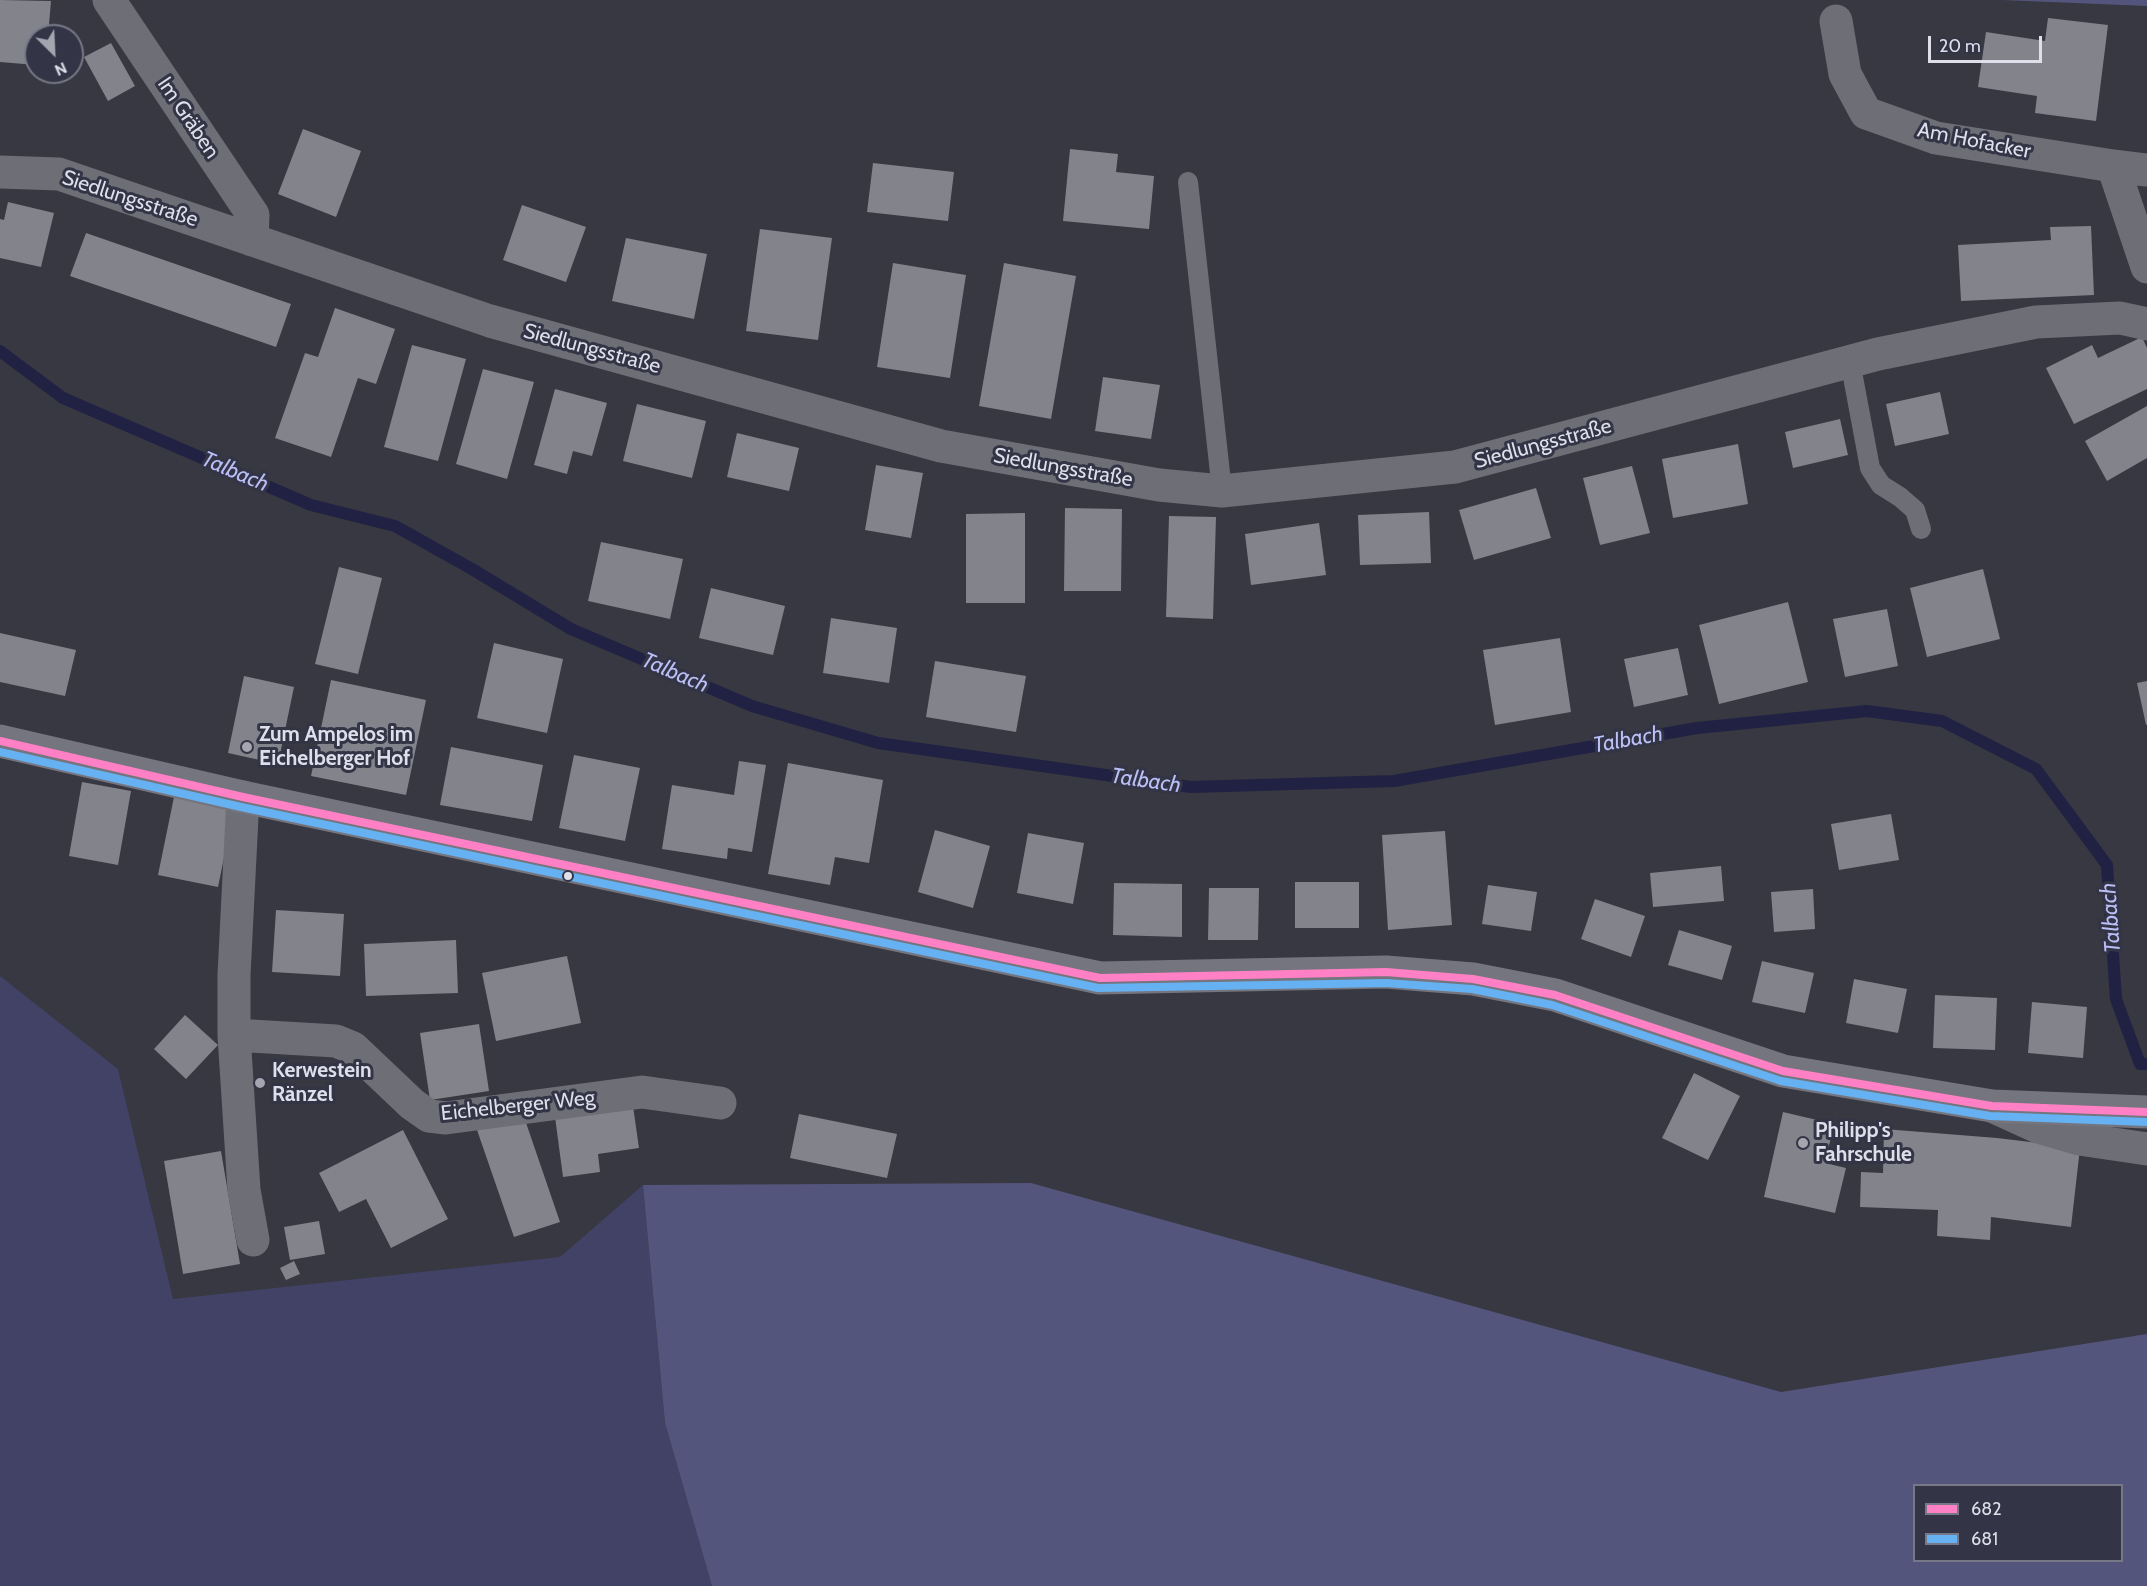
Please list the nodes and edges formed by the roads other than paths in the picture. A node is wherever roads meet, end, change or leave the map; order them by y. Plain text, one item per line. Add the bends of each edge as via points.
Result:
1 (109, 0) edge
2 (1837, 10) edge
3 (2113, 166) junction
4 (2147, 170) edge
5 (0, 172) edge
6 (1188, 182) dead end
7 (252, 240) junction
8 (2147, 267) edge
9 (2147, 324) edge
10 (1850, 362) junction
11 (1222, 491) junction
12 (1921, 529) dead end
13 (0, 741) edge
14 (243, 797) junction
15 (234, 1035) junction
16 (720, 1103) dead end
17 (1992, 1106) junction
18 (2147, 1112) edge
19 (2147, 1149) edge
20 (253, 1240) dead end

1 - 7 street, Im Gräben via 254,215
2 - 3 street, Am Hofacker via 1845,74 1866,114 1936,138
3 - 4 street, Am Hofacker
3 - 8 street
5 - 7 street, Siedlungsstraße via 59,174
6 - 11 lane
7 - 11 street, Siedlungsstraße via 490,321 941,446 1159,485
9 - 10 street, Siedlungsstraße via 2120,318 2036,322
10 - 11 street, Siedlungsstraße via 1455,467
10 - 12 lane via 1870,468 1881,485 1915,510
13 - 14 main road
14 - 15 street
14 - 17 main road via 1100,978 1386,972 1473,979 1555,995 1783,1071
15 - 16 street, Eichelberger Weg via 336,1041 353,1048 429,1116 446,1118 642,1092
15 - 20 street via 244,1190
17 - 18 main road
17 - 19 street via 2079,1140

